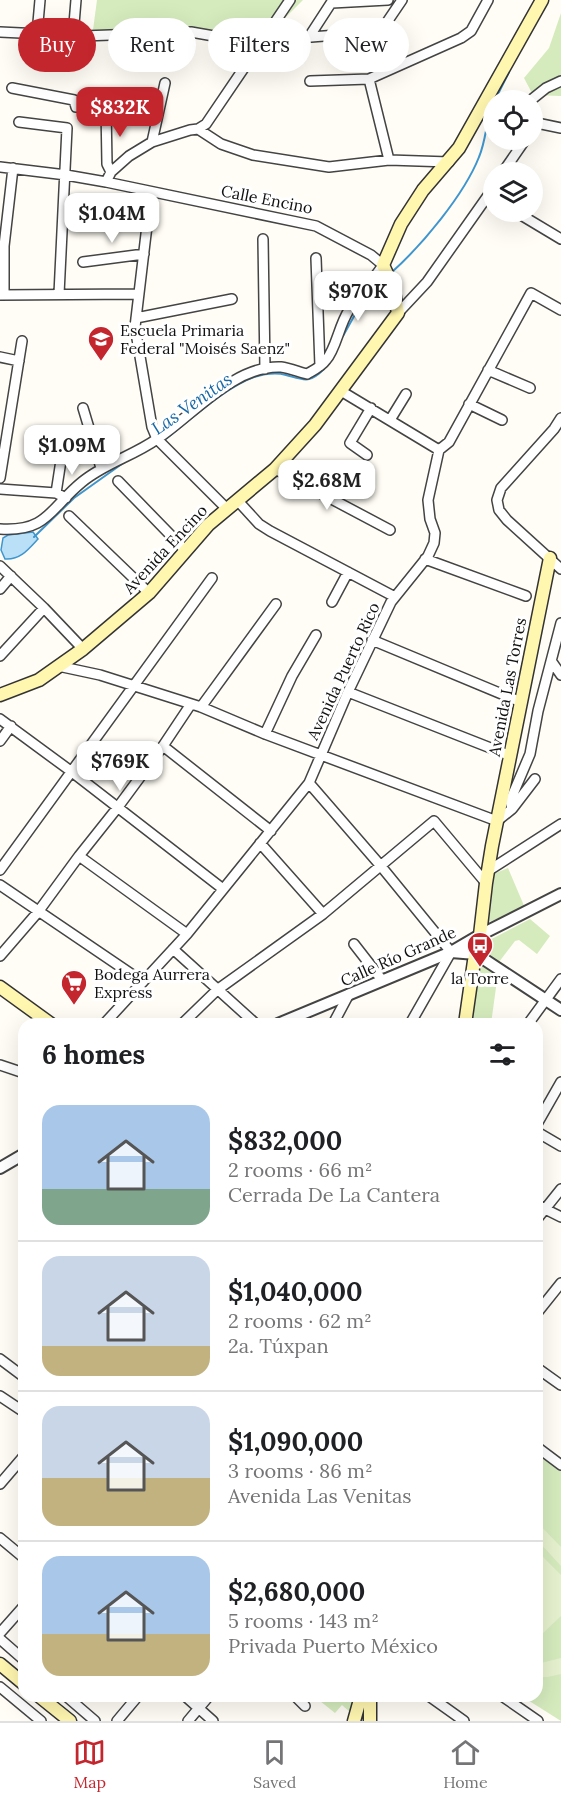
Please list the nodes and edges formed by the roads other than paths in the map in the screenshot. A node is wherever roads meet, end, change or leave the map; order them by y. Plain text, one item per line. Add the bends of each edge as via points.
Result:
1 (40, 0) edge
2 (75, 0) edge
3 (290, 0) edge
4 (388, 0) edge
5 (402, 0) edge
6 (488, 0) edge
7 (542, 0) edge
8 (332, 1) edge
9 (38, 18) edge
10 (74, 18) edge
11 (278, 18) edge
12 (0, 32) edge
13 (18, 33) edge
14 (311, 34) edge
15 (96, 35) edge
16 (208, 35) edge
17 (311, 37) edge
18 (242, 72) edge
19 (369, 79) junction
20 (310, 81) dead end
21 (561, 81) edge
22 (165, 83) dead end
23 (12, 88) dead end
24 (497, 90) edge
25 (543, 90) edge
26 (483, 114) edge
27 (19, 122) dead end
28 (543, 125) edge
29 (561, 128) edge
30 (198, 129) junction
31 (152, 142) junction
32 (389, 160) junction
33 (448, 162) junction
34 (0, 167) edge
35 (13, 168) junction
36 (66, 175) junction
37 (108, 177) junction
38 (151, 192) junction
39 (483, 205) edge
40 (533, 222) edge
41 (263, 239) dead end
42 (561, 239) edge
43 (144, 254) junction
44 (316, 258) dead end
45 (83, 262) dead end
46 (386, 272) junction
47 (59, 294) junction
48 (139, 294) junction
49 (2, 295) edge
50 (232, 299) dead end
51 (561, 310) edge
52 (398, 313) junction
53 (136, 318) junction
54 (22, 340) dead end
55 (0, 357) edge
56 (19, 361) junction
57 (320, 366) junction
58 (265, 369) junction
59 (488, 370) junction
60 (530, 388) dead end
61 (341, 391) junction
62 (406, 394) dead end
63 (469, 404) junction
64 (82, 408) dead end
65 (371, 408) junction
66 (561, 418) edge
67 (390, 420) junction
68 (502, 420) dead end
69 (4, 424) edge
70 (160, 442) junction
71 (439, 450) junction
72 (62, 454) dead end
73 (367, 455) dead end
74 (101, 468) junction
75 (275, 469) junction
76 (0, 477) edge
77 (118, 481) dead end
78 (0, 489) edge
79 (56, 493) junction
80 (66, 498) junction
81 (238, 501) junction
82 (227, 509) junction
83 (69, 516) dead end
84 (390, 530) dead end
85 (0, 531) edge
86 (185, 550) junction
87 (550, 558) junction
88 (425, 559) junction
89 (0, 566) edge
90 (561, 569) edge
91 (348, 572) junction
92 (11, 576) junction
93 (212, 578) dead end
94 (0, 589) edge
95 (149, 593) junction
96 (526, 596) dead end
97 (395, 597) junction
98 (332, 602) dead end
99 (276, 604) dead end
100 (44, 608) junction
101 (561, 623) edge
102 (316, 635) dead end
103 (372, 640) junction
104 (83, 649) junction
105 (0, 656) edge
106 (552, 662) junction
107 (58, 666) junction
108 (561, 675) edge
109 (135, 686) junction
110 (348, 692) junction
111 (0, 695) edge
112 (521, 702) junction
113 (191, 704) junction
114 (201, 707) junction
115 (0, 719) edge
116 (11, 726) junction
117 (265, 734) junction
118 (0, 741) edge
119 (163, 746) junction
120 (321, 755) junction
121 (511, 756) junction
122 (72, 772) junction
123 (536, 779) dead end
124 (309, 783) junction
125 (118, 807) junction
126 (512, 809) junction
127 (497, 821) junction
128 (561, 824) edge
129 (271, 831) junction
130 (260, 843) junction
131 (79, 855) junction
132 (380, 865) junction
133 (0, 870) edge
134 (487, 877) junction
135 (0, 885) edge
136 (223, 889) junction
137 (561, 894) edge
138 (38, 912) junction
139 (323, 914) junction
140 (187, 934) junction
141 (480, 935) junction
142 (354, 944) dead end
143 (173, 949) junction
144 (450, 952) junction
145 (476, 954) junction
146 (0, 956) edge
147 (561, 979) edge
148 (382, 980) junction
149 (143, 982) junction
150 (0, 987) edge
151 (217, 990) junction
152 (349, 993) junction
153 (545, 1000) junction
154 (561, 1010) edge
155 (43, 1018) edge
156 (110, 1018) edge
157 (188, 1018) edge
158 (249, 1018) edge
159 (292, 1018) edge
160 (336, 1018) edge
161 (413, 1018) edge
162 (466, 1018) edge
163 (532, 1018) edge
164 (2, 1068) edge
165 (18, 1072) edge
166 (561, 1082) edge
167 (543, 1114) edge
168 (543, 1136) edge
169 (561, 1146) edge
170 (18, 1158) edge
171 (0, 1168) edge
172 (561, 1189) edge
173 (543, 1205) edge
174 (543, 1208) edge
175 (561, 1217) edge
176 (559, 1289) edge
177 (543, 1306) edge
178 (0, 1359) edge
179 (18, 1372) edge
180 (543, 1372) edge
181 (561, 1372) edge
182 (558, 1383) edge
183 (1, 1398) edge
184 (18, 1408) edge
185 (543, 1452) edge
186 (18, 1463) edge
187 (561, 1465) edge
188 (0, 1484) edge
189 (0, 1538) edge
190 (18, 1553) edge
191 (18, 1612) edge
192 (0, 1633) edge
193 (0, 1639) edge
194 (18, 1655) edge
195 (0, 1665) edge
196 (18, 1679) edge
197 (0, 1687) edge
198 (18, 1702) edge
199 (19, 1702) edge
200 (46, 1702) edge
201 (73, 1702) edge
202 (133, 1702) edge
203 (191, 1702) edge
204 (204, 1702) edge
205 (300, 1702) edge
206 (367, 1702) edge
207 (369, 1702) edge
208 (437, 1702) edge
209 (511, 1702) edge
210 (304, 1706) dead end
211 (199, 1709) junction
212 (525, 1711) junction
213 (31, 1712) junction
214 (24, 1721) edge
215 (41, 1721) edge
216 (70, 1721) edge
217 (95, 1721) edge
218 (117, 1721) edge
219 (188, 1721) edge
220 (213, 1721) edge
221 (354, 1721) edge
222 (370, 1721) edge
223 (464, 1721) edge
224 (518, 1721) edge
225 (538, 1721) edge

1 - 9 street
2 - 10 street
3 - 11 street
4 - 8 street
5 - 17 street via 383,28 375,32
6 - 19 street via 471,31 461,38
7 - 24 main road
8 - 14 street
12 - 13 street
15 - 16 street via 191,32
18 - 30 street via 206,124
19 - 20 street
19 - 32 street
21 - 25 street
22 - 31 street
23 - 37 street via 74,100 76,107 106,108
26 - 33 main road
27 - 36 street via 67,128
28 - 29 street
30 - 31 street
30 - 32 street via 221,144 253,156 329,167
31 - 37 street via 129,156
32 - 33 street
33 - 46 main road via 423,190 401,224
34 - 35 street, Calle Encino
35 - 36 street, Calle Encino
35 - 49 street
36 - 37 street, Calle Encino
36 - 47 street
37 - 38 street, Calle Encino
38 - 43 street
38 - 46 street, Calle Encino via 316,226 371,255
39 - 52 street via 427,282
40 - 42 street
41 - 58 street
43 - 45 street
43 - 48 street
44 - 57 street
46 - 52 main road
46 - 57 street via 350,308 328,359
47 - 48 street
47 - 49 street
48 - 53 street
50 - 53 street
51 - 59 street, Avenida Puerto Rico via 531,293
52 - 61 main road, Avenida Encino
53 - 70 street via 152,427
54 - 56 street
55 - 56 street
56 - 69 street
57 - 58 street via 307,374 282,367
58 - 70 street via 244,374 225,386
59 - 60 street
59 - 63 street, Avenida Puerto Rico
61 - 65 street
61 - 75 main road, Avenida Encino
62 - 67 street
63 - 68 street
63 - 71 street, Avenida Puerto Rico via 449,442
64 - 74 street
65 - 67 street
65 - 73 street via 350,443
66 - 87 street via 501,488 497,500 507,520
67 - 71 street
69 - 76 street
70 - 74 street
70 - 82 street
71 - 88 street, Avenida Puerto Rico via 428,500 434,543
72 - 79 street
74 - 80 street
75 - 81 main road, Avenida Encino
75 - 84 street
77 - 86 street
78 - 79 street
79 - 80 street
80 - 85 street via 43,522
81 - 82 main road, Avenida Encino
81 - 91 street via 259,524
82 - 86 main road, Avenida Encino
83 - 95 street
86 - 95 main road, Avenida Encino
87 - 90 street
87 - 112 main road, Avenida Las Torres
88 - 96 street
88 - 97 street, Avenida Puerto Rico
89 - 92 street
91 - 97 street
91 - 98 street
92 - 94 street
92 - 100 street
93 - 109 street
95 - 104 main road, Avenida Encino
97 - 103 street, Avenida Puerto Rico
99 - 114 street
100 - 104 street
100 - 105 street
101 - 106 street, Avenida Las Torres
102 - 117 street
103 - 110 street, Avenida Puerto Rico
103 - 112 street
104 - 107 main road, Avenida Encino
106 - 108 street
106 - 126 street, Avenida Las Torres via 530,754 510,801
107 - 109 street
107 - 111 main road, Avenida Encino via 39,680
109 - 113 street
109 - 122 street
110 - 120 street, Avenida Puerto Rico
110 - 121 street
112 - 121 main road, Avenida Las Torres
113 - 114 street
113 - 119 street
114 - 117 street
115 - 116 street
116 - 118 street
116 - 122 street
117 - 120 street
119 - 125 street
119 - 129 street
120 - 124 street, Avenida Puerto Rico
120 - 127 street
121 - 127 main road, Avenida Las Torres
122 - 125 street
122 - 133 street
123 - 126 street
124 - 129 street, Avenida Puerto Rico
124 - 132 street
125 - 131 street
125 - 136 street
126 - 127 street
127 - 134 main road, Avenida Las Torres
128 - 134 street
129 - 130 street, Avenida Puerto Rico
130 - 136 street, Avenida Puerto Rico
130 - 139 street
131 - 138 street
131 - 140 street
132 - 134 street via 434,820
132 - 139 street
132 - 144 street
134 - 141 main road, Avenida Las Torres
135 - 138 street
136 - 140 street, Avenida Puerto Rico
137 - 141 street, Calle Río Grande
138 - 146 street
138 - 149 street
139 - 151 street
140 - 143 street, Avenida Puerto Rico
141 - 144 street, Calle Río Grande
141 - 145 main road, Avenida Las Torres
142 - 148 street
143 - 149 street, Avenida Puerto Rico
143 - 151 street
144 - 145 street
144 - 148 street, Calle Río Grande
144 - 161 street
145 - 153 street
145 - 162 main road, Avenida Las Torres
147 - 153 street
148 - 152 street, Calle Río Grande
149 - 156 street, Avenida Puerto Rico
150 - 155 main road
151 - 157 street
151 - 158 street
152 - 159 street, Calle Río Grande
152 - 160 street
153 - 154 street
153 - 163 street
164 - 165 street
166 - 167 street
168 - 169 street
170 - 171 street
172 - 173 street
174 - 175 street
176 - 177 street
178 - 179 street
180 - 182 street
181 - 182 street
183 - 184 street
185 - 187 street
186 - 188 street
189 - 190 street
191 - 192 street
193 - 194 street
195 - 196 main road
197 - 198 street
199 - 213 street
200 - 216 main road
201 - 217 street
202 - 218 street
203 - 211 street
204 - 211 street
205 - 210 street
206 - 221 main road
207 - 222 main road
208 - 223 street
209 - 212 street
211 - 219 street
211 - 220 street
212 - 224 street
212 - 225 street
213 - 214 street
213 - 215 street

